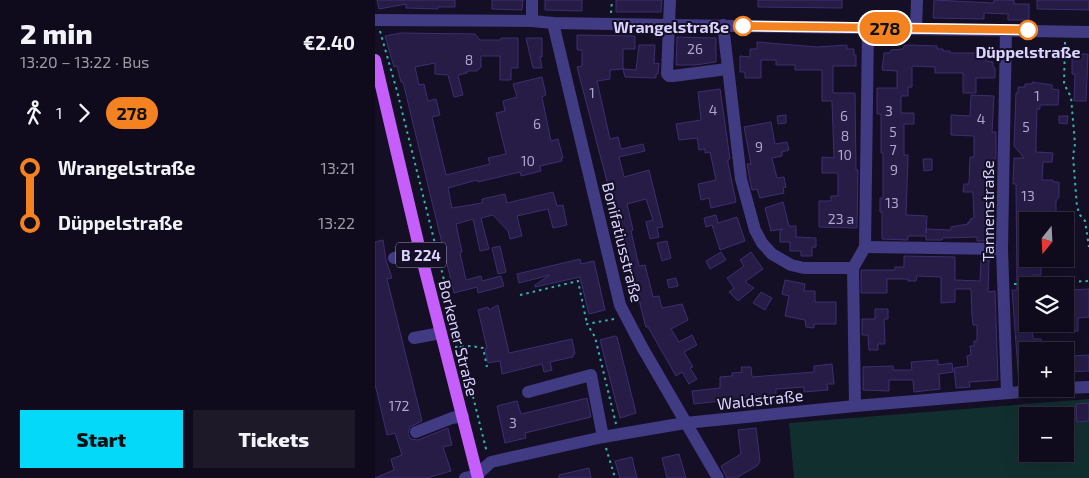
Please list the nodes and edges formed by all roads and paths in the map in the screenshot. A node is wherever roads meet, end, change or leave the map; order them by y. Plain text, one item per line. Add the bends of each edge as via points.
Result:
1 (532, 0) edge
2 (612, 0) edge
3 (670, 0) edge
4 (917, 0) edge
5 (376, 20) edge
6 (531, 21) junction
7 (553, 23) junction
8 (611, 23) junction
9 (670, 24) junction
10 (723, 25) junction
11 (868, 28) junction
12 (916, 28) junction
13 (1006, 30) junction
14 (1065, 31) junction
15 (1089, 32) edge
16 (375, 60) edge
17 (727, 69) junction
18 (1085, 220) junction
19 (1089, 221) edge
20 (865, 247) junction
21 (1089, 247) edge
22 (1002, 250) junction
23 (420, 251) junction
24 (394, 258) dead end
25 (853, 268) junction
26 (1089, 281) edge
27 (1074, 283) edge
28 (1003, 284) junction
29 (1019, 284) edge
30 (520, 295) dead end
31 (626, 316) junction
32 (587, 324) junction
33 (441, 333) junction
34 (414, 338) dead end
35 (459, 346) junction
36 (487, 367) dead end
37 (1089, 387) edge
38 (1074, 388) edge
39 (528, 392) dead end
40 (1019, 392) edge
41 (1007, 393) junction
42 (855, 406) junction
43 (463, 416) junction
44 (685, 423) junction
45 (417, 432) dead end
46 (619, 434) junction
47 (603, 436) junction
48 (491, 462) junction
49 (473, 477) edge
50 (615, 478) edge
51 (718, 478) edge

1 - 6 street
2 - 8 path
3 - 9 street
4 - 12 street
5 - 6 street
5 - 35 path via 397,91
6 - 7 street
7 - 8 street
7 - 31 street, Bonifatiusstraße via 620,305
8 - 9 street
9 - 10 street
9 - 17 street via 669,76
10 - 11 street
10 - 17 street
11 - 12 street
11 - 20 street
12 - 13 street
13 - 14 street
13 - 22 street, Tannenstraße
14 - 15 street
14 - 18 path via 1064,84 1071,97 1077,207
16 - 23 main road, Borkener Straße / B 224
17 - 25 street via 741,179 749,214 762,243 778,259 797,267
18 - 19 path
18 - 21 path
20 - 22 street
20 - 25 street
22 - 28 street, Tannenstraße
23 - 24 street
23 - 33 main road, Borkener Straße / B 224
25 - 42 street
26 - 27 path
28 - 29 path
28 - 41 street, Tannenstraße
30 - 32 path via 578,281
31 - 32 path
31 - 44 street, Bonifatiusstraße
32 - 46 path via 595,337
33 - 34 street
33 - 43 main road, Borkener Straße / B 224
35 - 36 path via 483,348
35 - 48 path via 485,451
37 - 38 street
39 - 47 street via 591,375
40 - 41 street, Waldstraße
41 - 42 street, Waldstraße
42 - 44 street, Waldstraße
43 - 45 street
43 - 49 main road, Borkener Straße / B 224
44 - 46 street, Waldstraße
44 - 51 street, Bonifatiusstraße
46 - 47 street, Waldstraße
47 - 48 street, Waldstraße
47 - 50 path
48 - 49 street, Waldstraße

